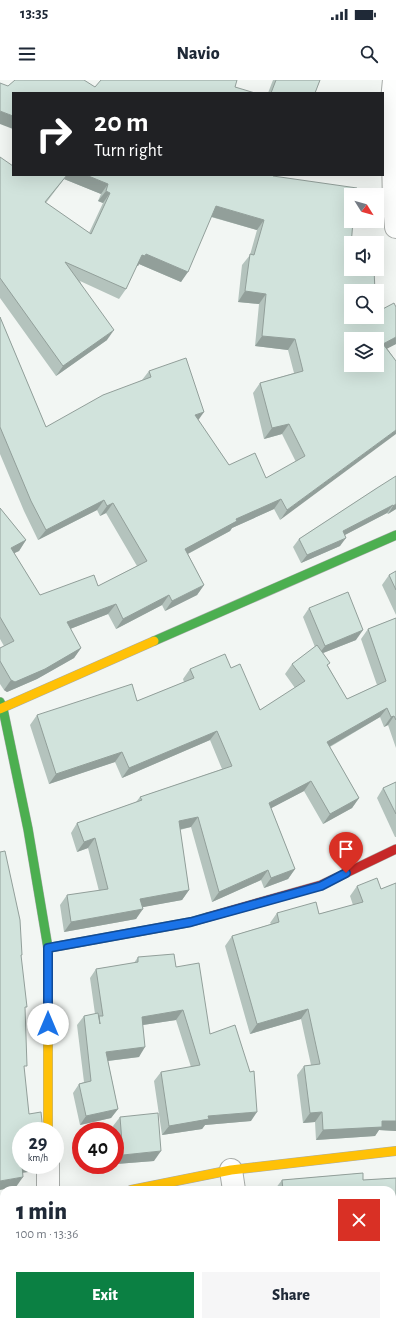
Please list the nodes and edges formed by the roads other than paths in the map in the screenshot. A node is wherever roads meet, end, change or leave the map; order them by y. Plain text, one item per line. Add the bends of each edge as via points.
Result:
1 (394, 80) edge
2 (396, 227) edge
3 (396, 535) edge
4 (1, 707) edge
5 (396, 849) edge
6 (48, 948) junction
7 (48, 1122) edge
8 (396, 1151) edge
9 (48, 1174) edge
10 (233, 1180) edge
11 (48, 1186) edge
12 (171, 1186) edge

1 - 2 street via 392,100
3 - 4 street
4 - 6 street via 28,829
5 - 6 street via 321,886 191,922
6 - 7 street
8 - 10 street
9 - 11 street
10 - 12 street

